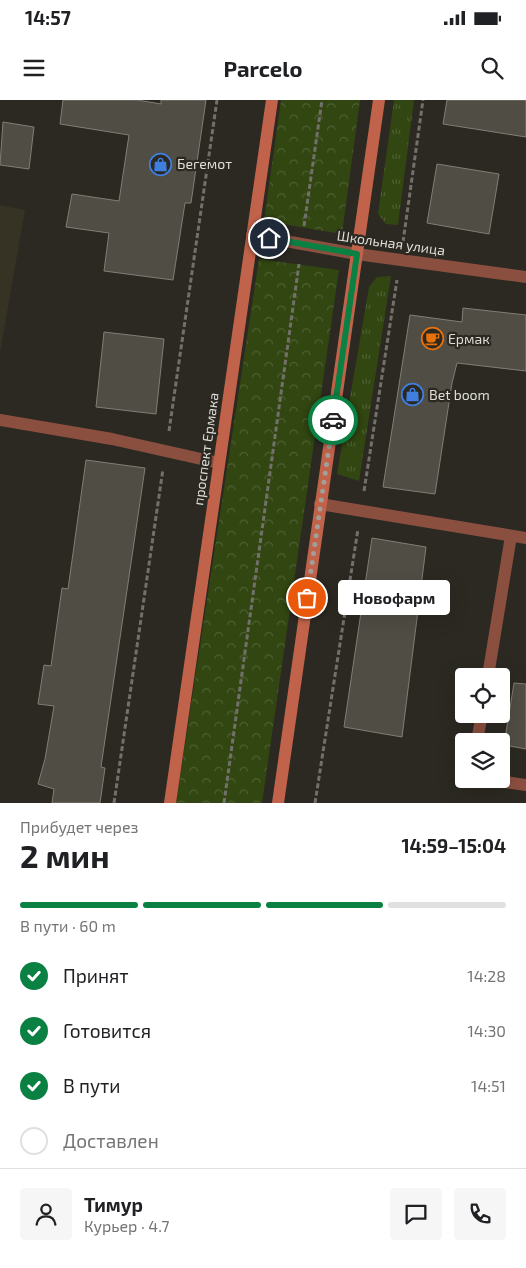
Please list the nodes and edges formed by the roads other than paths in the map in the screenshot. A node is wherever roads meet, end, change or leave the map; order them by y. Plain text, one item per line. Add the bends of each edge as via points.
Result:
1 (272, 100) edge
2 (379, 100) edge
3 (252, 235) junction
4 (357, 254) junction
5 (526, 277) edge
6 (0, 420) edge
7 (219, 463) junction
8 (320, 504) junction
9 (511, 536) junction
10 (526, 538) edge
11 (489, 668) edge
12 (510, 783) edge
13 (526, 785) edge
14 (170, 803) edge
15 (278, 803) edge

1 - 3 main road, проспект Ермака
2 - 4 main road
3 - 4 street, Школьная улица
3 - 7 main road, проспект Ермака
4 - 5 street, Школьная улица
4 - 8 main road
6 - 7 street via 112,439
7 - 14 main road, проспект Ермака
8 - 9 street
8 - 15 main road
9 - 10 street
9 - 11 street
12 - 13 street

